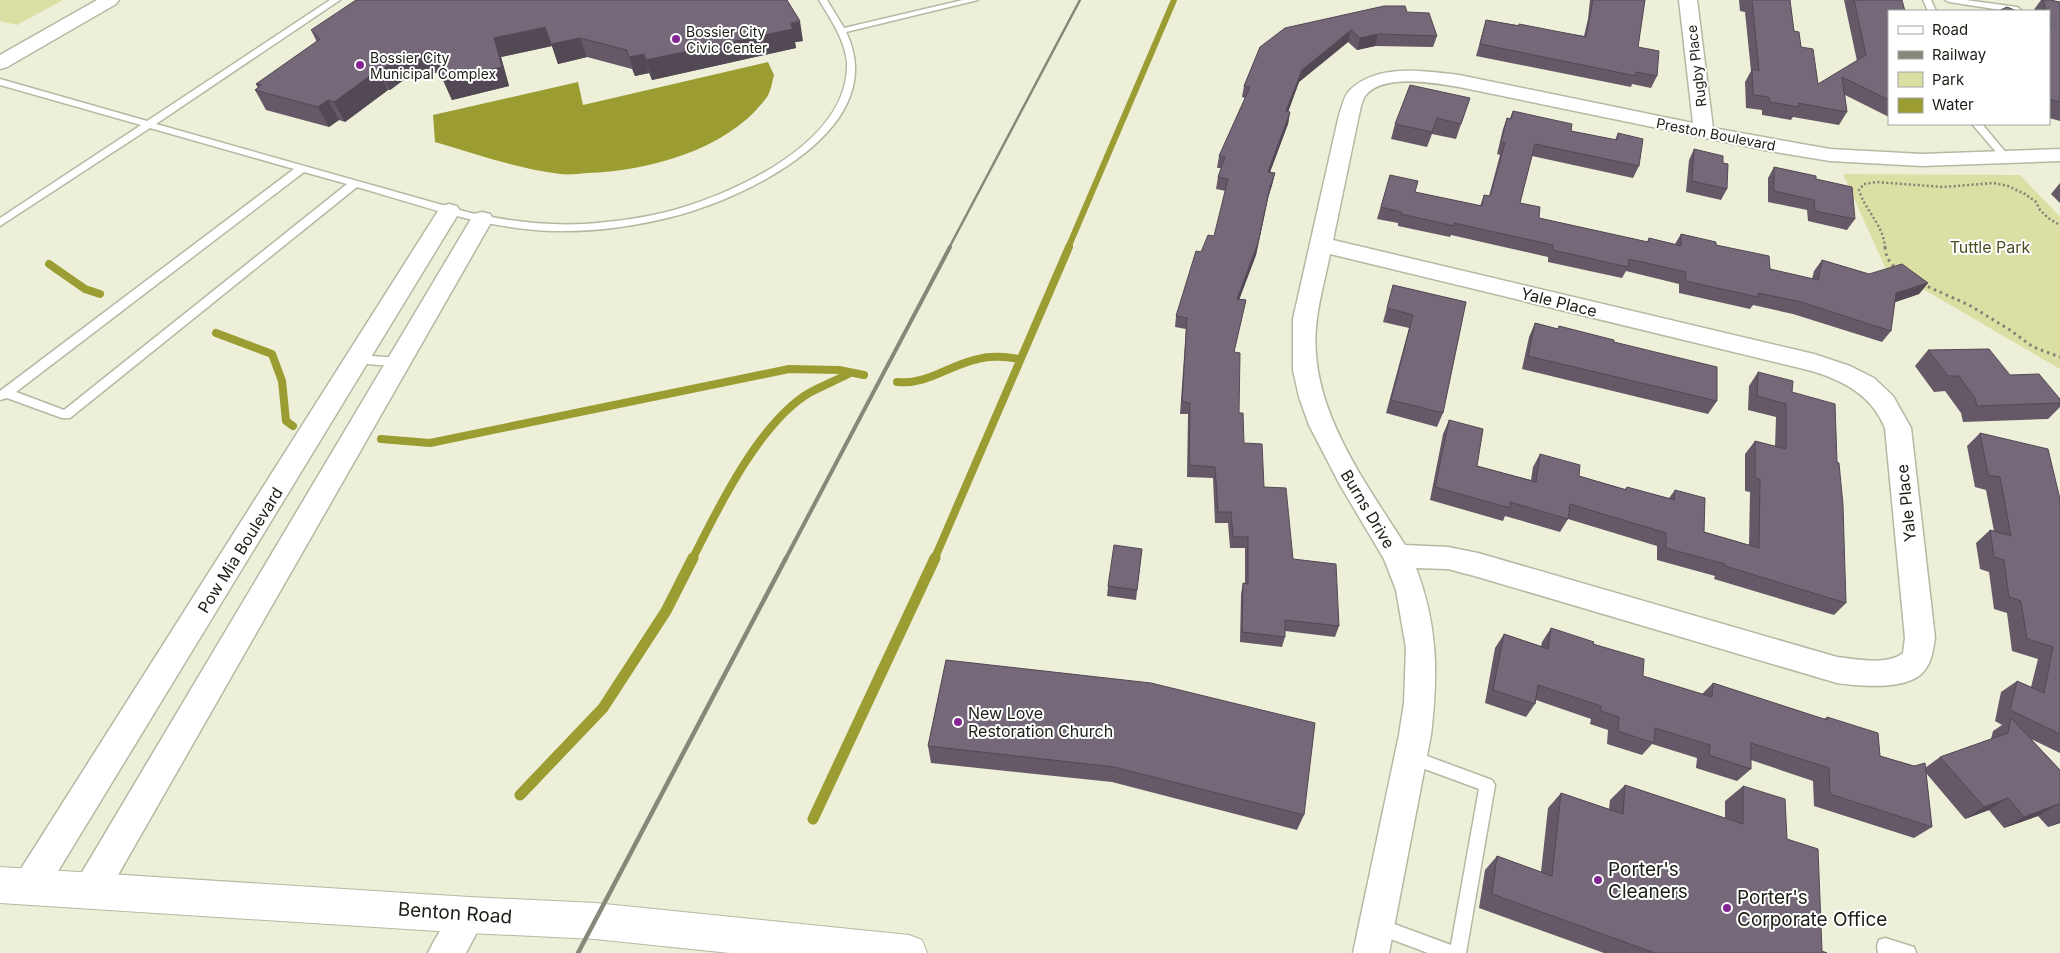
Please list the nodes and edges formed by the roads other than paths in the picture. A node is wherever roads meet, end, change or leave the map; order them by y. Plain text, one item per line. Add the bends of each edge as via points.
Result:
1 (110, 0) edge
2 (336, 0) edge
3 (823, 0) edge
4 (974, 0) edge
5 (1688, 0) edge
6 (1949, 0) edge
7 (2017, 10) edge
8 (841, 31) junction
9 (0, 63) edge
10 (1376, 80) joint
11 (0, 82) edge
12 (148, 125) junction
13 (1979, 125) edge
14 (1704, 132) junction
15 (2060, 155) edge
16 (2005, 157) junction
17 (301, 169) junction
18 (354, 184) junction
19 (449, 211) junction
20 (482, 219) junction
21 (0, 223) edge
22 (1320, 244) junction
23 (359, 359) junction
24 (398, 362) junction
25 (3, 395) edge
26 (1397, 556) junction
27 (1410, 757) junction
28 (15, 886) edge
29 (90, 891) junction
30 (469, 915) junction
31 (1377, 926) junction
32 (446, 953) edge
33 (909, 953) edge
34 (1371, 953) edge
35 (1450, 953) edge
36 (1458, 953) edge
37 (1886, 953) edge
38 (1908, 953) edge

1 - 9 street
2 - 12 lane
3 - 8 lane
4 - 8 lane
5 - 14 street, Rugby Place
6 - 7 lane
8 - 20 lane via 851,63 849,84 841,106 812,142 762,177 726,195 686,209 621,223 558,227
10 - 14 street, Preston Boulevard via 1422,76 1460,81
10 - 22 street, Burns Drive via 1356,94 1352,103
11 - 12 lane
12 - 17 lane
12 - 21 lane
13 - 16 lane
14 - 16 street, Preston Boulevard via 1830,155 1922,160
15 - 16 street, Preston Boulevard
17 - 18 lane
17 - 25 lane
18 - 19 lane
18 - 25 lane via 66,414
19 - 20 lane
19 - 23 street, Pow Mia Boulevard
20 - 24 street
22 - 26 street, Burns Drive via 1304,328 1305,370 1311,397 1332,448
22 - 26 street, Yale Place via 1814,363 1845,373 1872,389 1893,412 1898,428 1920,638 1918,652 1913,664 1902,669 1863,673 1836,670 1478,565 1448,558
23 - 24 lane
23 - 28 street, Pow Mia Boulevard
24 - 29 street
26 - 27 street, Burns Drive via 1410,590 1421,648 1419,703
27 - 31 street, Burns Drive
27 - 36 lane via 1487,785
28 - 29 main road, Benton Road
29 - 30 main road, Benton Road
30 - 32 street
30 - 33 main road, Benton Road via 644,925
31 - 34 street, Burns Drive
31 - 35 lane
37 - 38 lane via 1885,946

